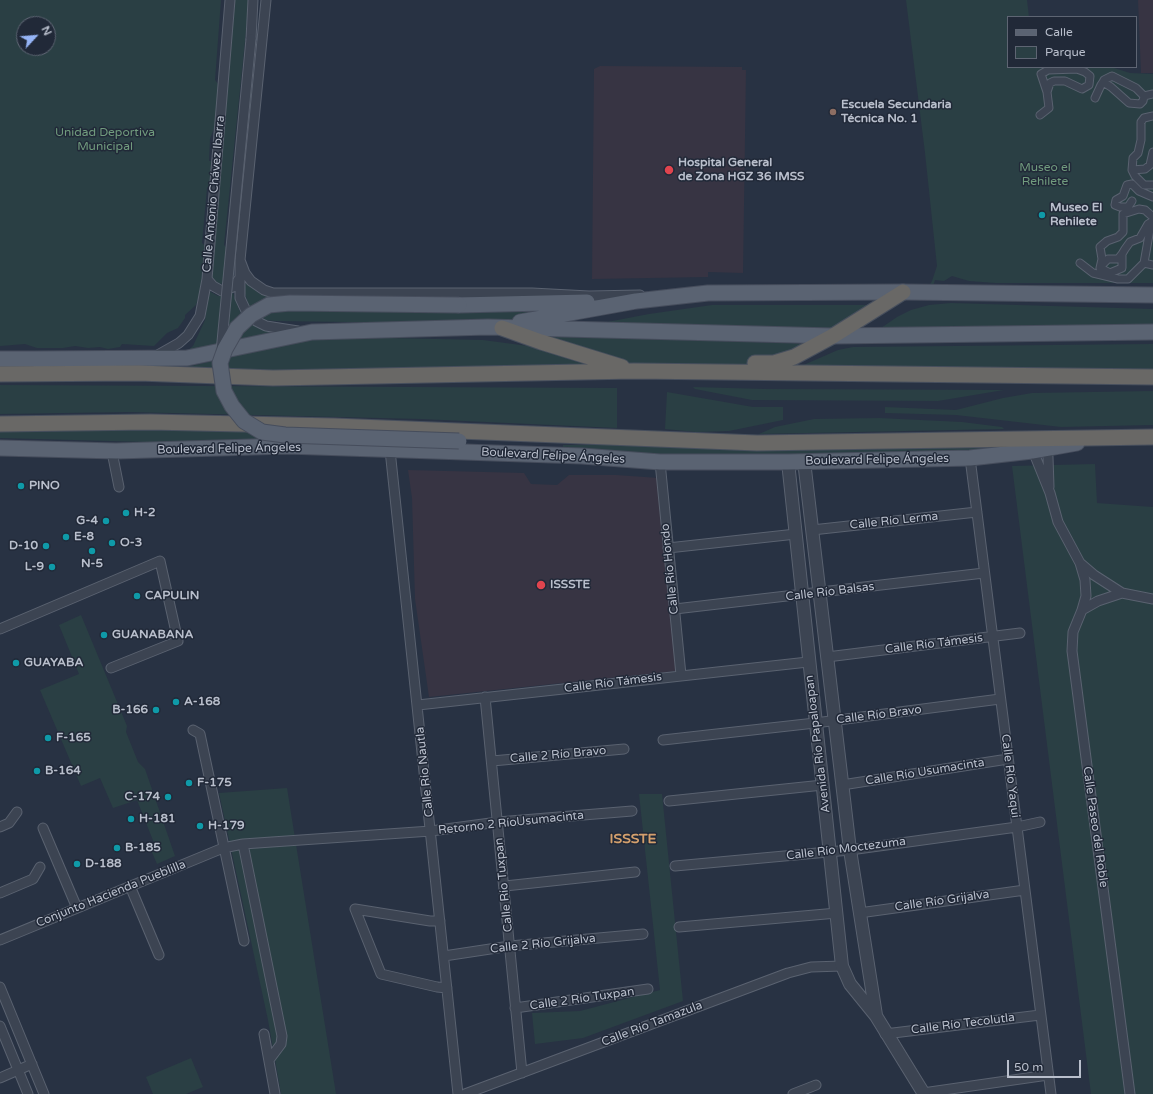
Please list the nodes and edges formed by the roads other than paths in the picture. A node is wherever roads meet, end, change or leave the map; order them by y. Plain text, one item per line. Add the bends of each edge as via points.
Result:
1 (230, 0) edge
2 (253, 0) edge
3 (266, 0) edge
4 (1103, 82) junction
5 (1089, 84) junction
6 (1044, 90) junction
7 (1153, 94) edge
8 (1144, 96) junction
9 (1040, 115) dead end
10 (1153, 116) edge
11 (1153, 152) edge
12 (1132, 170) junction
13 (1153, 185) edge
14 (1153, 197) edge
15 (1132, 201) dead end
16 (1153, 217) edge
17 (1153, 222) edge
18 (1151, 233) edge
19 (1151, 248) edge
20 (1122, 254) junction
21 (240, 260) junction
22 (1080, 263) dead end
23 (1144, 263) junction
24 (1153, 265) edge
25 (1100, 268) junction
26 (207, 279) junction
27 (239, 279) junction
28 (903, 292) junction
29 (708, 293) junction
30 (1153, 294) edge
31 (636, 301) junction
32 (495, 328) junction
33 (312, 332) junction
34 (1153, 332) edge
35 (833, 336) junction
36 (0, 359) edge
37 (146, 359) junction
38 (34, 360) junction
39 (220, 363) junction
40 (634, 371) junction
41 (683, 372) junction
42 (79, 373) junction
43 (0, 374) edge
44 (1153, 377) edge
45 (0, 424) edge
46 (509, 432) junction
47 (1153, 437) edge
48 (475, 443) junction
49 (1038, 444) junction
50 (0, 448) edge
51 (390, 450) junction
52 (116, 451) junction
53 (582, 456) junction
54 (970, 458) junction
55 (804, 461) junction
56 (660, 462) junction
57 (788, 462) junction
58 (119, 487) dead end
59 (1050, 493) junction
60 (977, 512) junction
61 (812, 530) junction
62 (796, 534) junction
63 (668, 548) junction
64 (1080, 563) junction
65 (984, 573) junction
66 (819, 593) junction
67 (1122, 593) junction
68 (803, 595) junction
69 (1153, 599) edge
70 (675, 609) junction
71 (1082, 610) junction
72 (0, 629) edge
73 (1020, 633) dead end
74 (992, 637) junction
75 (827, 657) junction
76 (808, 662) junction
77 (111, 668) dead end
78 (681, 675) junction
79 (486, 697) junction
80 (1000, 699) junction
81 (418, 705) junction
82 (834, 720) junction
83 (815, 723) junction
84 (193, 730) dead end
85 (662, 740) dead end
86 (624, 749) dead end
87 (1008, 759) junction
88 (492, 761) junction
89 (842, 785) junction
90 (823, 786) junction
91 (669, 801) dead end
92 (632, 811) dead end
93 (17, 812) dead end
94 (498, 822) junction
95 (1040, 822) dead end
96 (0, 827) edge
97 (1017, 827) junction
98 (43, 828) dead end
99 (431, 831) junction
100 (243, 844) junction
101 (223, 848) junction
102 (850, 850) junction
103 (830, 852) junction
104 (675, 866) dead end
105 (40, 867) dead end
106 (635, 872) dead end
107 (130, 886) junction
108 (505, 886) junction
109 (1025, 890) junction
110 (0, 893) edge
111 (77, 908) junction
112 (837, 913) junction
113 (859, 913) junction
114 (440, 921) junction
115 (679, 927) dead end
116 (643, 934) dead end
117 (0, 940) edge
118 (244, 941) dead end
119 (510, 946) junction
120 (159, 955) dead end
121 (444, 956) junction
122 (842, 966) junction
123 (0, 987) edge
124 (447, 988) junction
125 (648, 989) dead end
126 (515, 1008) junction
127 (4, 1009) edge
128 (1040, 1015) junction
129 (876, 1016) junction
130 (0, 1026) edge
131 (264, 1034) dead end
132 (885, 1034) junction
133 (269, 1060) junction
134 (32, 1064) junction
135 (18, 1071) junction
136 (522, 1073) junction
137 (1048, 1075) junction
138 (0, 1078) edge
139 (816, 1085) dead end
140 (923, 1093) edge
141 (28, 1094) edge
142 (44, 1094) edge
143 (275, 1094) edge
144 (458, 1094) edge
145 (465, 1094) edge
146 (793, 1094) edge
147 (1050, 1094) edge
148 (1130, 1094) edge

1 - 26 street, Calle Antonio Chávez Ibarra
2 - 39 street, bridge
3 - 21 street
4 - 5 street via 1097,95
4 - 8 street via 1112,76 1131,85
4 - 8 street via 1125,101 1140,104
5 - 6 street via 1082,89 1065,81 1054,81
5 - 6 street via 1090,76 1085,72 1077,69 1052,69 1041,74
6 - 9 street via 1049,108
7 - 8 street
10 - 12 street via 1144,118 1141,122 1141,140
11 - 12 street via 1150,165 1145,169
12 - 13 street via 1134,176 1144,185
14 - 15 street via 1139,192 1132,184 1127,185 1123,196 1116,200 1115,205 1128,207
16 - 25 street via 1145,210 1123,214 1123,232 1118,238 1107,241 1100,247
17 - 18 street
17 - 20 street via 1148,224 1140,238 1130,242
18 - 19 street
19 - 23 street
20 - 25 street via 1118,259 1108,259
20 - 25 street via 1122,268 1110,273
21 - 27 street
21 - 29 street via 251,281 273,293 532,293 589,296
22 - 23 street via 1093,273 1118,279 1128,279
23 - 24 street
26 - 27 street via 212,286 222,290 233,287
26 - 37 street, Calle Antonio Chávez Ibarra via 200,316 188,335 160,354
27 - 33 street via 243,306 247,314 256,321 281,329
28 - 29 main road
28 - 30 main road
28 - 35 highway
29 - 31 main road
31 - 32 main road
31 - 39 main road, bridge via 459,305 269,305 251,315 237,328
32 - 33 main road
32 - 35 main road
32 - 40 highway
33 - 37 main road via 187,358
34 - 35 main road
35 - 41 highway via 794,358 774,363 718,365
36 - 38 main road
37 - 38 main road
38 - 42 main road
39 - 48 main road, bridge via 224,391 232,406 244,420 262,432
40 - 41 highway
40 - 42 highway via 273,378
41 - 44 highway
42 - 43 highway
45 - 46 highway, Boulevard Felipe Ángeles via 150,422
46 - 48 main road via 500,436 481,437
46 - 49 highway, Boulevard Felipe Ángeles via 756,443
47 - 49 highway, Boulevard Felipe Ángeles
48 - 53 main road
49 - 54 main road, Boulevard Felipe Ángeles
49 - 59 street
49 - 59 street
50 - 52 main road, Boulevard Felipe Ángeles
51 - 52 main road, Boulevard Felipe Ángeles via 287,446
51 - 53 main road, Boulevard Felipe Ángeles
51 - 81 street, Calle Río Nautla
52 - 58 street via 112,452
53 - 56 main road, Boulevard Felipe Ángeles
54 - 55 main road, Boulevard Felipe Ángeles
54 - 60 street, Calle Río Yaqui
55 - 57 main road, Boulevard Felipe Ángeles
55 - 61 street, Avenida Río Papaloapan
56 - 57 main road, Boulevard Felipe Ángeles
56 - 63 street, Calle Río Hondo
57 - 62 street, Avenida Río Papaloapan
59 - 64 street via 1058,522
60 - 61 street, Calle Río Lerma
60 - 65 street, Calle Río Yaqui
61 - 66 street, Avenida Río Papaloapan
62 - 63 street
62 - 68 street, Avenida Río Papaloapan
63 - 70 street, Calle Río Hondo
64 - 67 street
64 - 71 street, Calle Paseo del Roble via 1086,596
65 - 66 street, Calle Río Balsas
65 - 74 street, Calle Río Yaqui
66 - 68 street, Calle Río Balsas
66 - 75 street, Avenida Río Papaloapan
67 - 69 street
67 - 71 street via 1098,601
68 - 70 street, Calle Río Balsas
68 - 76 street, Avenida Río Papaloapan
70 - 78 street, Calle Río Hondo
71 - 148 street, Calle Paseo del Roble via 1073,632 1072,651
72 - 77 street via 160,561 178,641
73 - 74 street, Calle Río Támesis
74 - 75 street, Calle Río Támesis
74 - 80 street, Calle Río Yaqui
75 - 82 street, Avenida Río Papaloapan
76 - 78 street, Calle Río Támesis
76 - 83 street, Avenida Río Papaloapan
78 - 79 street, Calle Río Támesis
79 - 81 street, Calle Río Támesis
79 - 88 street, Calle Río Tuxpan
80 - 82 street, Calle Río Bravo
80 - 87 street, Calle Río Yaqui
81 - 99 street, Calle Río Nautla
82 - 83 street, Calle Río Bravo
82 - 89 street, Avenida Río Papaloapan
83 - 85 street, Calle Río Bravo
83 - 90 street, Avenida Río Papaloapan
84 - 101 street via 200,734
86 - 88 street, Calle 2 Río Bravo
87 - 89 street, Calle Río Usumacinta
87 - 97 street, Calle Río Yaqui
88 - 94 street, Calle Río Tuxpan
89 - 102 street, Avenida Río Papaloapan
90 - 91 street
90 - 103 street, Avenida Río Papaloapan
92 - 94 street, Retorno 2 RíoUsumacinta
93 - 96 street via 9,823
94 - 99 street, Retorno 2 RíoUsumacinta
94 - 108 street, Calle Río Tuxpan
95 - 97 street, Calle Río Moctezuma
97 - 102 street, Calle Río Moctezuma
97 - 109 street, Calle Río Yaqui
98 - 111 street
99 - 100 street, Retorno 2 RíoUsumacinta
99 - 114 street, Calle Río Nautla
100 - 101 street, Retorno 2 RíoUsumacinta
100 - 133 street via 282,1036 282,1044
101 - 107 street, Conjunto Hacienda Pueblilla
101 - 118 street
102 - 103 street, Calle Río Moctezuma
102 - 113 street, Avenida Río Papaloapan
103 - 104 street, Calle Río Moctezuma
103 - 112 street, Avenida Río Papaloapan
105 - 110 street via 33,879
106 - 108 street
107 - 111 street, Conjunto Hacienda Pueblilla
107 - 120 street
108 - 119 street, Calle Río Tuxpan
109 - 113 street, Calle Río Grijalva
109 - 128 street, Calle Río Yaqui
111 - 117 street, Conjunto Hacienda Pueblilla
112 - 115 street
112 - 122 street, Avenida Río Papaloapan
113 - 129 street, Avenida Río Papaloapan
114 - 121 street, Calle Río Nautla
114 - 124 street via 355,909 380,974
116 - 119 street, Calle 2 Río Grijalva
119 - 121 street, Calle 2 Río Grijalva
119 - 126 street, Calle Río Tuxpan
121 - 124 street, Calle Río Nautla
122 - 129 street, Avenida Río Papaloapan via 850,984
122 - 136 street, Calle Río Tamazula via 811,967 788,973
123 - 127 street
124 - 144 street, Calle Río Nautla
125 - 126 street, Calle 2 Río Tuxpan
126 - 136 street, Calle Río Tuxpan
127 - 134 street
128 - 132 street, Calle Río Tecolutla
128 - 137 street, Calle Río Yaqui
129 - 132 street, Avenida Río Papaloapan
130 - 135 street
131 - 133 street
132 - 140 street, Avenida Río Papaloapan
133 - 143 street
134 - 135 street
134 - 142 street
135 - 138 street
135 - 141 street
136 - 145 street, Calle Río Tamazula
137 - 140 street
137 - 147 street, Calle Río Yaqui
139 - 146 street

